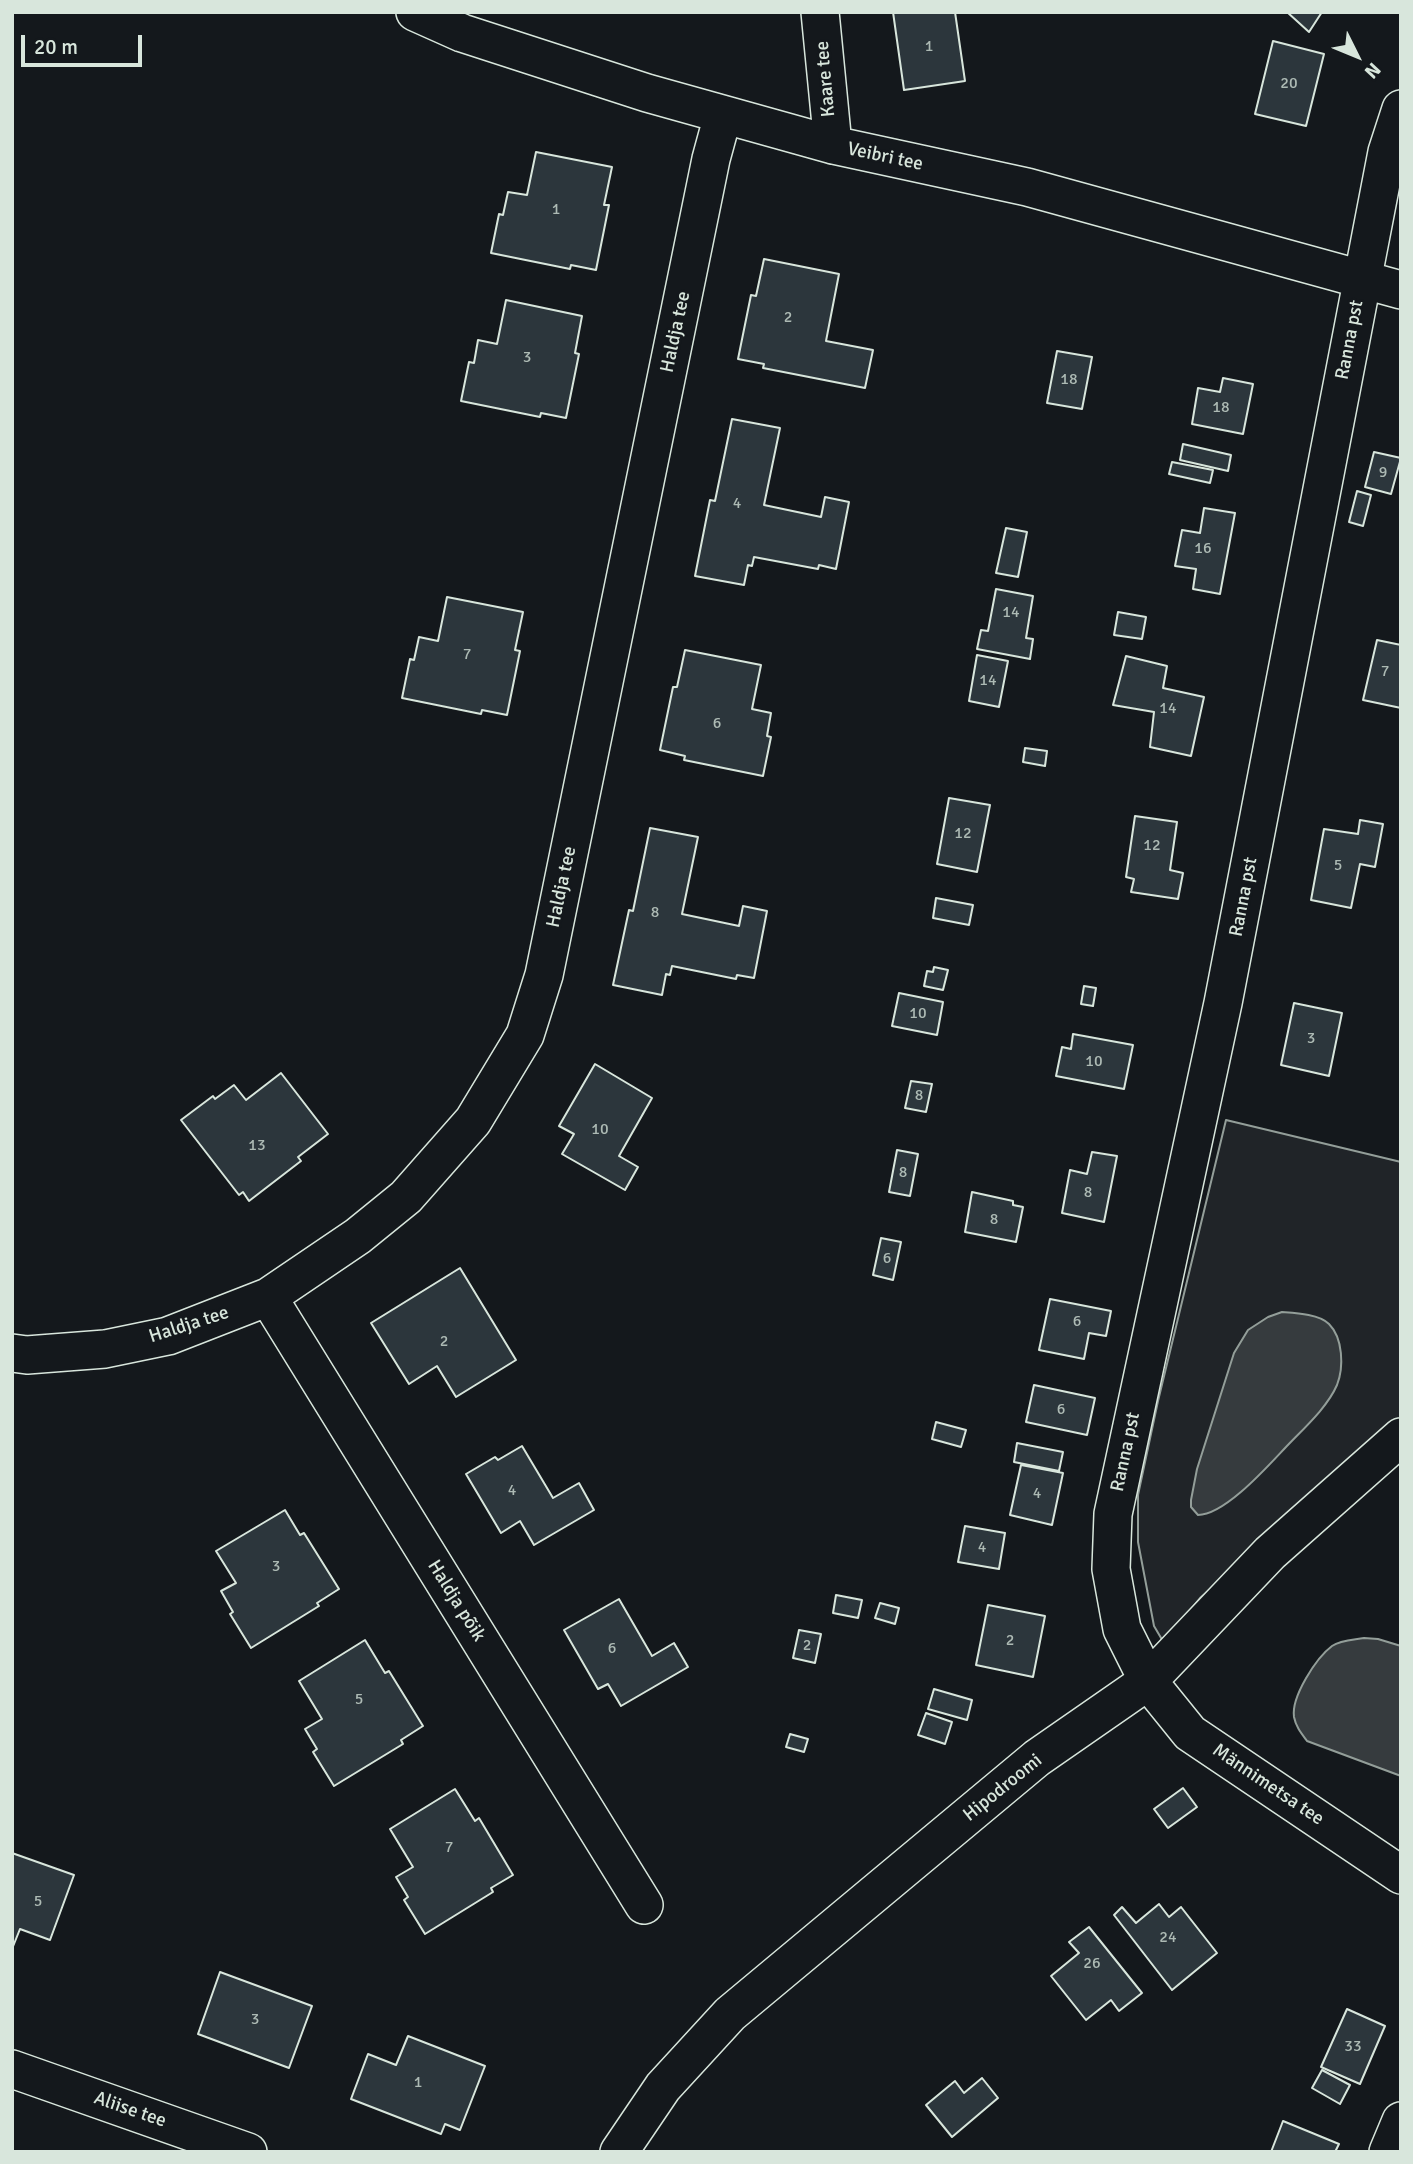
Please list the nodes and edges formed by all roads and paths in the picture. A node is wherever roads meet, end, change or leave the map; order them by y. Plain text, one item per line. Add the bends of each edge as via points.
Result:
1 (415, 12) edge
2 (820, 12) edge
3 (463, 22) edge
4 (1401, 109) edge
5 (723, 115) junction
6 (833, 145) junction
7 (1362, 279) junction
8 (1401, 290) edge
9 (268, 1297) junction
10 (12, 1353) edge
11 (1401, 1437) edge
12 (1148, 1681) junction
13 (1401, 1875) edge
14 (644, 1905) dead end
15 (12, 2069) edge
16 (1401, 2121) edge
17 (248, 2152) edge
18 (619, 2152) edge
19 (1388, 2152) edge

1 - 3 street, Veibri tee
2 - 6 street, Kaare tee
3 - 5 street, Veibri tee via 647,93
4 - 7 street, Ranna pst via 1387,152
5 - 6 street, Veibri tee
5 - 9 street, Haldja tee via 544,975 525,1035 473,1121 406,1196 358,1236
6 - 7 street, Veibri tee via 1027,187
7 - 8 street, Veibri tee
7 - 12 street, Ranna pst via 1223,1003 1113,1514 1111,1569 1122,1629
9 - 10 street, Haldja tee via 168,1336 105,1349
9 - 14 street, Haldja põik
11 - 12 street, Hipodroomi via 1270,1553
12 - 13 street, Männimetsa tee via 1190,1733
12 - 18 street, Hipodroomi via 1037,1758 730,2014 663,2087
15 - 17 street, Aliise tee
16 - 19 street

